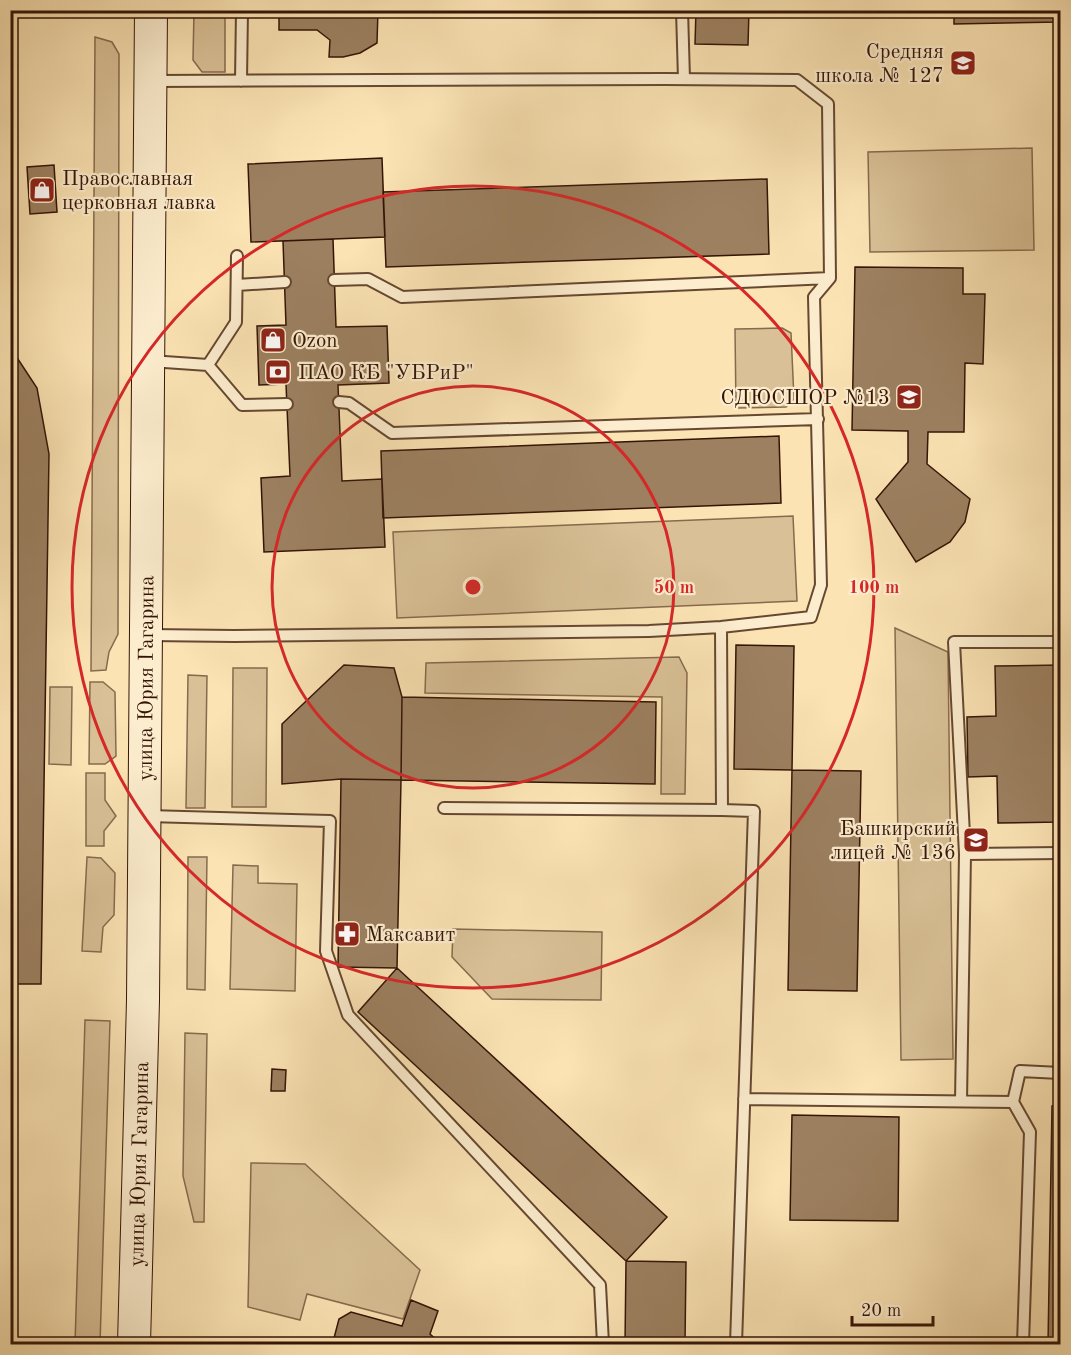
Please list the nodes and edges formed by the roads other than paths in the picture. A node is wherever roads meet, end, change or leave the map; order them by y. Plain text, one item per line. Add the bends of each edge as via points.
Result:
1 (151, 10) edge
2 (242, 10) edge
3 (682, 10) edge
4 (684, 79) junction
5 (150, 81) junction
6 (241, 81) junction
7 (237, 256) dead end
8 (830, 278) junction
9 (334, 280) dead end
10 (285, 282) dead end
11 (237, 285) junction
12 (148, 361) junction
13 (208, 365) junction
14 (339, 402) dead end
15 (287, 404) dead end
16 (818, 419) junction
17 (721, 627) junction
18 (146, 635) junction
19 (1060, 642) edge
20 (444, 808) dead end
21 (722, 810) junction
22 (145, 816) junction
23 (1060, 853) edge
24 (965, 854) junction
25 (1060, 1073) edge
26 (744, 1099) junction
27 (961, 1101) junction
28 (1013, 1102) junction
29 (134, 1344) edge
30 (603, 1344) edge
31 (736, 1344) edge
32 (1023, 1344) edge

1 - 5 main road, улица Юрия Гагарина
2 - 6 lane
3 - 4 lane
4 - 6 lane
4 - 8 lane via 797,80 828,105
5 - 6 lane
5 - 12 main road, улица Юрия Гагарина
7 - 11 lane
8 - 9 lane via 402,297 368,279
8 - 16 lane via 814,297
10 - 11 lane
11 - 13 lane via 236,321
12 - 13 lane
12 - 18 main road, улица Юрия Гагарина
13 - 15 lane via 242,405
14 - 16 lane via 349,403 392,433
16 - 17 lane via 821,585 812,617
17 - 18 lane
17 - 21 lane
18 - 22 main road, улица Юрия Гагарина
19 - 24 lane via 954,642
20 - 21 lane
21 - 26 lane via 754,811
22 - 29 main road, улица Юрия Гагарина
22 - 30 lane via 330,821 326,951 348,1015 600,1285
23 - 24 lane
24 - 27 lane
25 - 28 lane via 1020,1071
26 - 27 lane
26 - 31 lane
27 - 28 lane
28 - 32 lane via 1030,1132

